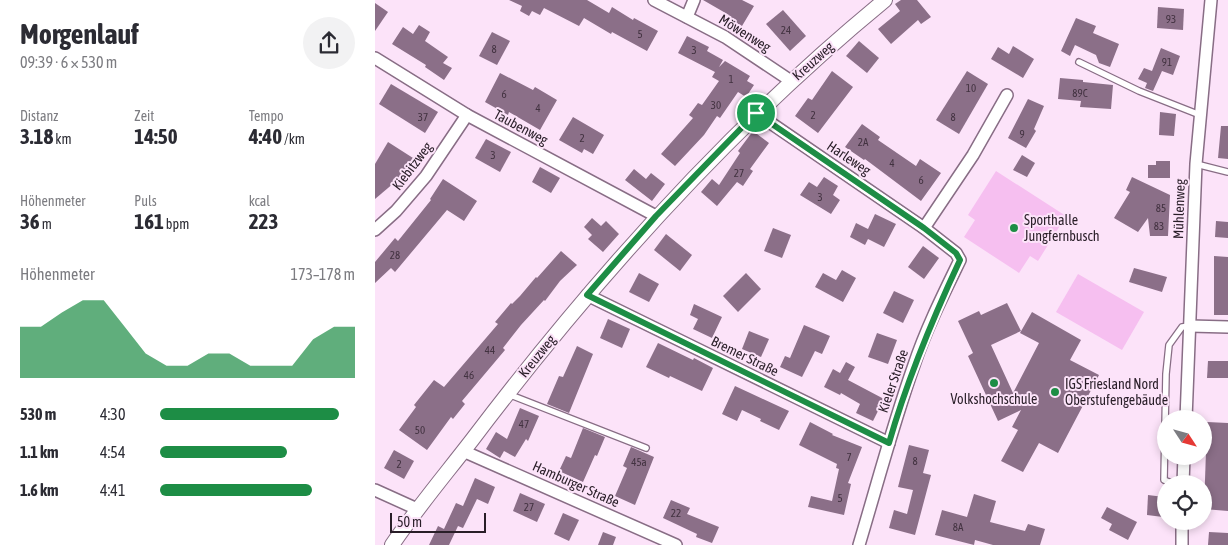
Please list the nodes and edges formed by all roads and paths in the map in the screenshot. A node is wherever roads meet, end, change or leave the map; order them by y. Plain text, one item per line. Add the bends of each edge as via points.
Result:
1 (654, 0) edge
2 (694, 0) edge
3 (885, 0) edge
4 (1211, 0) edge
5 (687, 17) junction
6 (375, 58) edge
7 (1079, 62) dead end
8 (791, 81) junction
9 (1007, 95) dead end
10 (756, 113) junction
11 (467, 114) junction
12 (1201, 114) junction
13 (1196, 164) junction
14 (1228, 172) edge
15 (656, 216) junction
16 (924, 228) junction
17 (375, 230) edge
18 (960, 260) joint
19 (587, 295) junction
20 (1190, 326) junction
21 (1228, 327) edge
22 (507, 394) junction
23 (1186, 410) edge
24 (889, 443) junction
25 (646, 448) dead end
26 (463, 451) junction
27 (1164, 475) edge
28 (375, 490) edge
29 (417, 509) junction
30 (1182, 530) edge
31 (392, 545) edge
32 (676, 545) edge
33 (859, 545) edge
34 (1182, 545) edge

1 - 5 street, Möwenweg
2 - 5 street
3 - 8 street, Kreuzweg
4 - 12 street, Mühlenweg
5 - 8 street, Möwenweg via 725,37
6 - 11 street, Taubenweg
7 - 12 lane via 1139,91
8 - 10 street, Kreuzweg
9 - 16 street via 973,156
10 - 15 street, Kreuzweg
10 - 16 street, Harleweg
11 - 15 street, Taubenweg
11 - 17 street, Kiebitzweg via 427,176
12 - 13 street, Mühlenweg
13 - 14 lane
13 - 20 street, Mühlenweg
15 - 19 street, Kreuzweg
16 - 18 street, Harleweg via 956,253
18 - 24 street, Kieler Straße via 914,364
19 - 22 street, Kreuzweg
19 - 24 street, Bremer Straße
20 - 21 street
20 - 23 street, Mühlenweg
20 - 27 lane via 1182,327 1169,345
22 - 25 lane, Kreuzweg
22 - 26 street, Kreuzweg
24 - 33 street, Kieler Straße
26 - 29 street, Kreuzweg
26 - 32 street, Hamburger Straße
28 - 29 street
29 - 31 street, Kreuzweg
30 - 34 street

